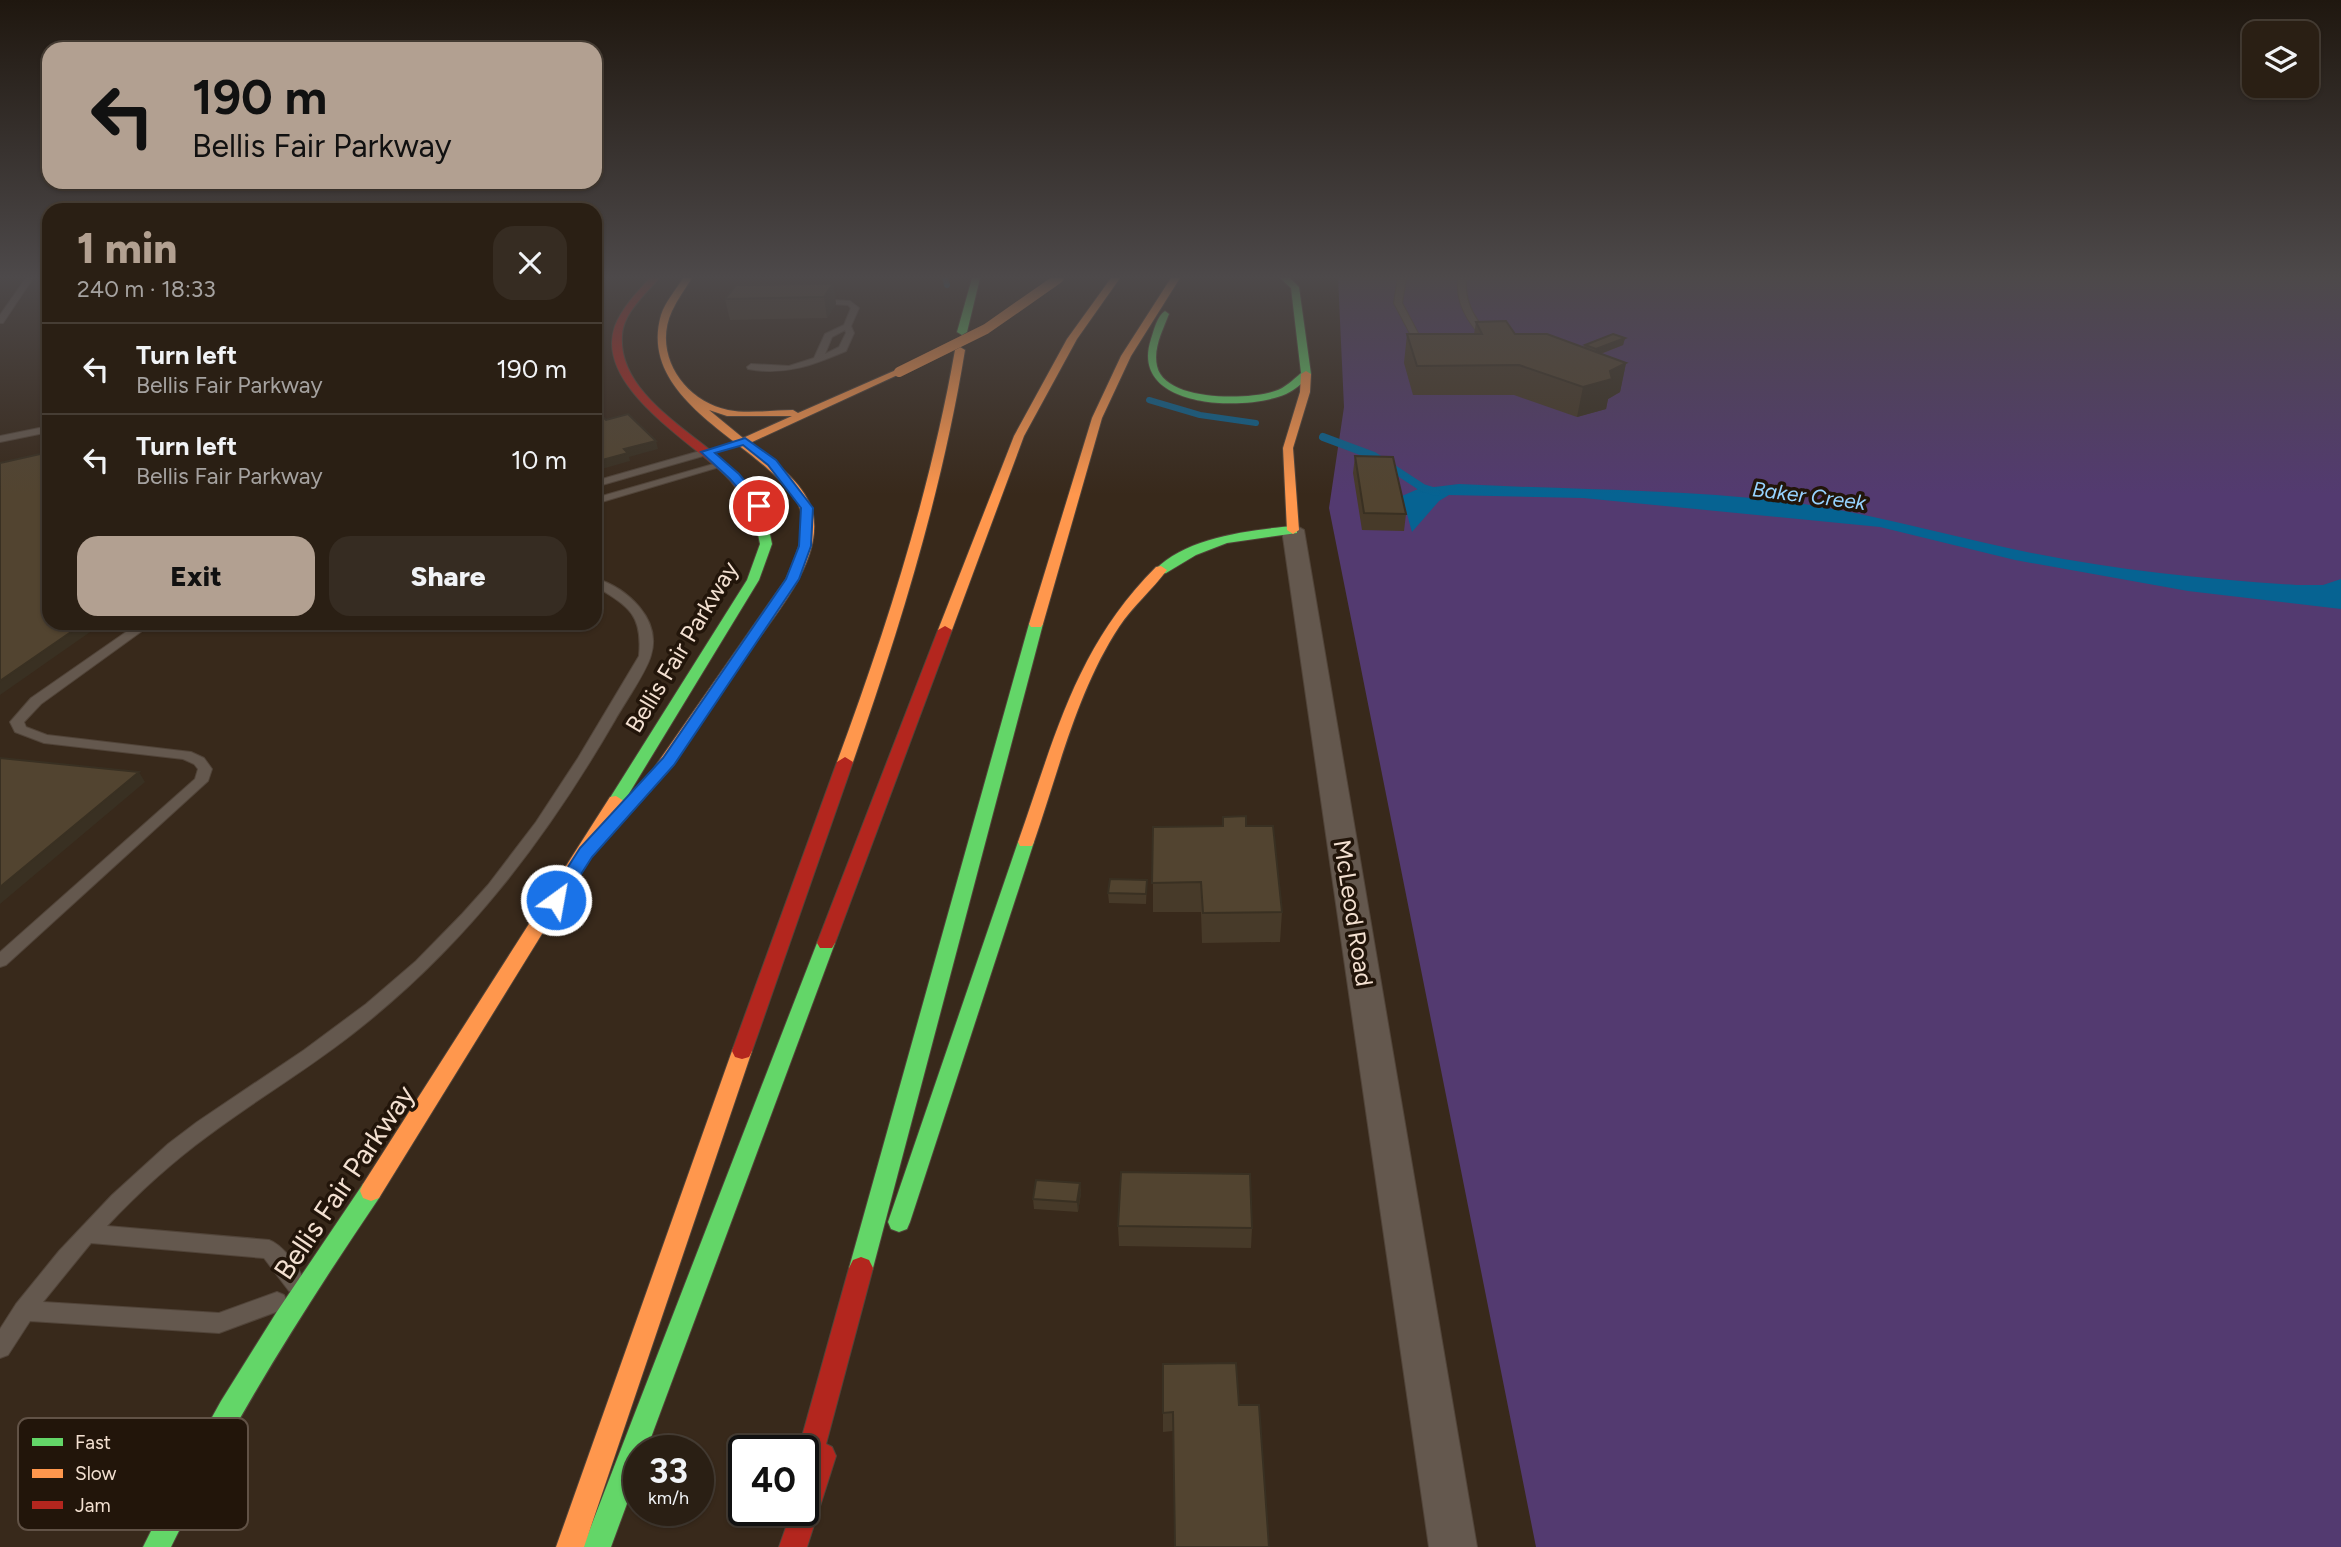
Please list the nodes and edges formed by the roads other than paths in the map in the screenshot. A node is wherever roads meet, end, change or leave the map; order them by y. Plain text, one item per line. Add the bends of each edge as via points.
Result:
1 (619, 350) edge
2 (661, 350) edge
3 (822, 350) edge
4 (840, 350) edge
5 (943, 350) edge
6 (960, 350) dead end
7 (1066, 350) edge
8 (1130, 350) edge
9 (1155, 350) edge
10 (1302, 350) edge
11 (818, 360) junction
12 (751, 367) dead end
13 (1306, 374) junction
14 (693, 401) junction
15 (806, 412) junction
16 (42, 430) edge
17 (0, 439) edge
18 (745, 441) junction
19 (707, 452) junction
20 (761, 454) junction
21 (722, 465) junction
22 (602, 482) edge
23 (602, 499) edge
24 (1293, 530) junction
25 (602, 586) edge
26 (137, 630) edge
27 (586, 852) junction
28 (0, 961) edge
29 (896, 1232) dead end
30 (88, 1234) junction
31 (302, 1292) junction
32 (23, 1311) junction
33 (0, 1348) edge
34 (849, 1376) dead end
35 (225, 1418) edge
36 (815, 1435) edge
37 (791, 1526) edge
38 (165, 1530) edge
39 (157, 1547) edge
40 (570, 1547) edge
41 (597, 1547) edge
42 (785, 1547) edge
43 (793, 1547) edge
44 (1453, 1547) edge

1 - 19 main road, Bellis Fair Parkway via 621,364 639,392
2 - 14 main road, Bellis Fair Parkway via 669,373
3 - 11 lane
4 - 11 lane
5 - 15 main road, bridge
6 - 40 main road via 941,466 916,564
7 - 41 main road via 1019,436
8 - 36 main road via 1111,385 1085,455
9 - 13 main road via 1154,373 1188,394 1245,399 1280,393
10 - 13 main road, McLeod Road
11 - 12 lane via 789,371
13 - 24 main road, McLeod Road via 1288,448
14 - 15 main road via 727,413
14 - 18 main road, Bellis Fair Parkway
15 - 18 main road
16 - 17 lane
18 - 19 main road
18 - 20 main road, Bellis Fair Parkway
19 - 21 main road, Bellis Fair Parkway
19 - 22 lane
20 - 21 main road
20 - 27 main road, Bellis Fair Parkway via 807,508 805,546 792,579 668,761
21 - 23 lane
21 - 27 main road, Bellis Fair Parkway via 759,506 766,541 758,567
24 - 29 main road via 1219,538 1179,557 1138,593 1101,648 1005,900
24 - 44 street, McLeod Road
25 - 30 lane via 642,614 649,633 645,656 531,839 501,878 468,919 372,1009 295,1068 202,1129
26 - 28 lane via 36,701 17,722 20,729 44,739 186,755 205,769 201,781
27 - 31 main road, Bellis Fair Parkway via 394,1159
30 - 31 lane via 269,1249
30 - 32 lane
31 - 32 lane via 219,1324
31 - 35 main road, Bellis Fair Parkway
32 - 33 lane
34 - 43 main road
37 - 42 main road
38 - 39 main road, Bellis Fair Parkway

